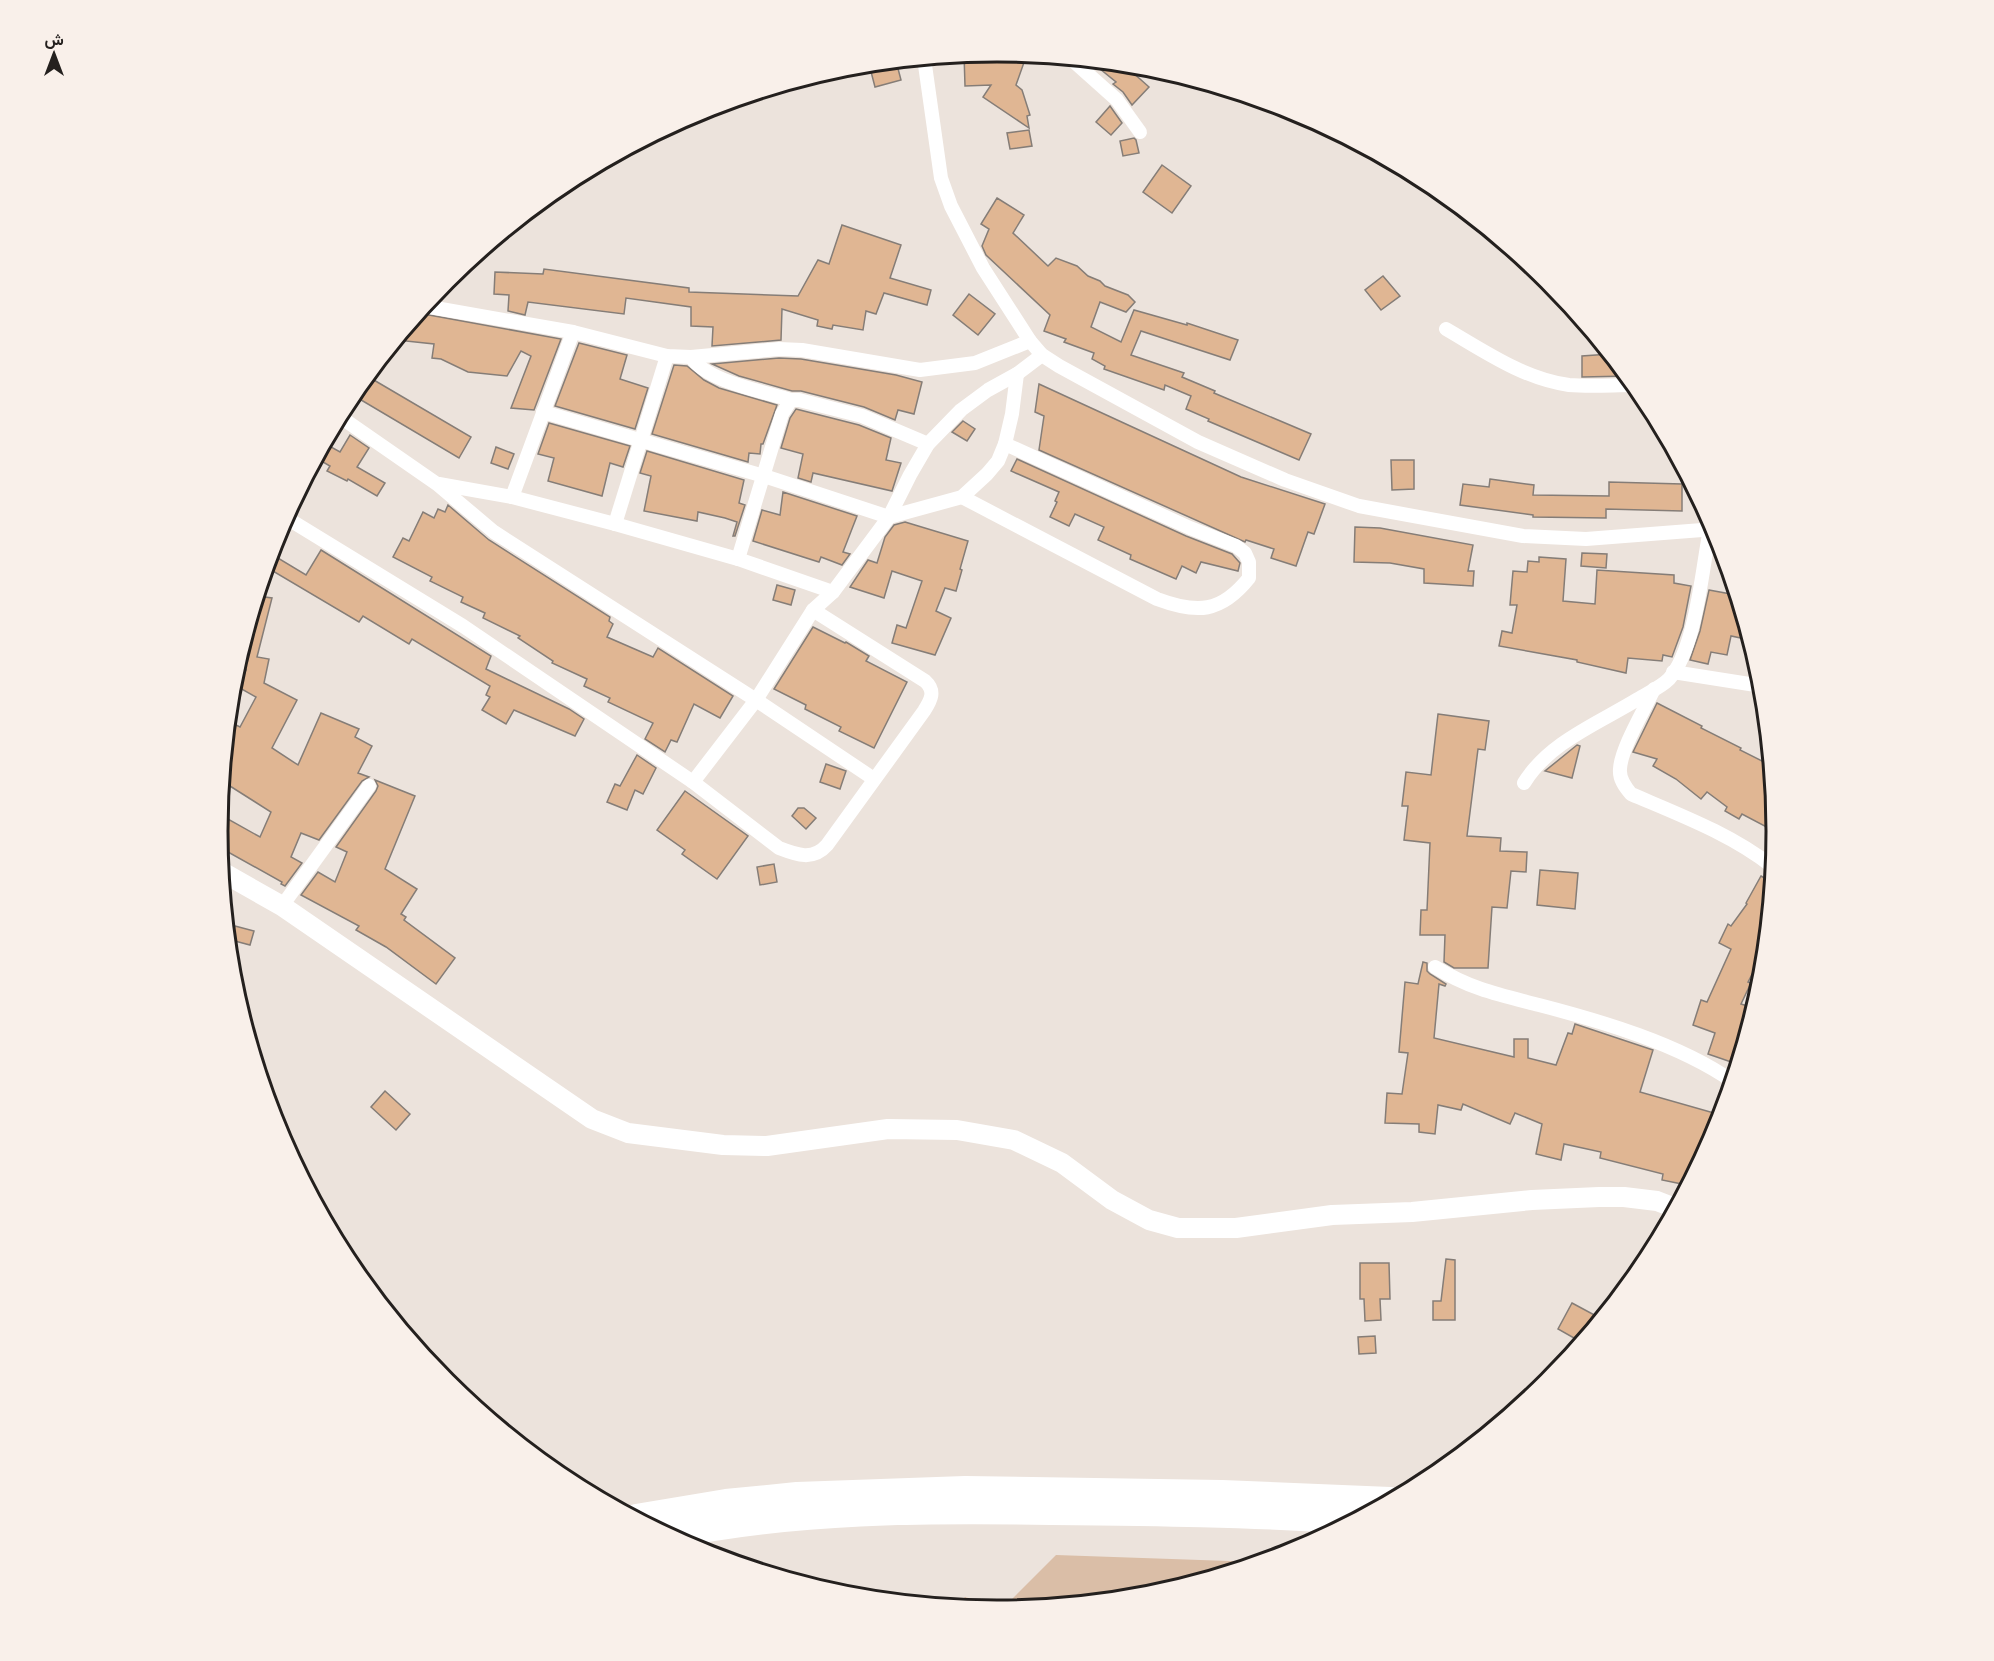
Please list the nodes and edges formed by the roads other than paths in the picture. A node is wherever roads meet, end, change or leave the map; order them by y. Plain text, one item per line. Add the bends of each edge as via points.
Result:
1 (925, 65) edge
2 (1080, 66) edge
3 (1140, 132) dead end
4 (433, 308) edge
5 (1446, 329) dead end
6 (573, 332) junction
7 (1030, 342) junction
8 (1042, 355) junction
9 (667, 356) junction
10 (691, 357) junction
11 (1017, 374) junction
12 (1623, 385) edge
13 (791, 400) junction
14 (543, 412) junction
15 (347, 421) edge
16 (641, 440) junction
17 (928, 444) junction
18 (1005, 444) junction
19 (764, 476) junction
20 (437, 484) junction
21 (512, 497) junction
22 (962, 497) junction
23 (889, 517) junction
24 (293, 522) edge
25 (615, 525) junction
26 (1704, 530) edge
27 (1710, 544) edge
28 (738, 559) junction
29 (833, 592) junction
30 (813, 610) junction
31 (1673, 672) junction
32 (1752, 684) edge
33 (1654, 689) junction
34 (756, 700) junction
35 (873, 779) junction
36 (693, 782) junction
37 (1524, 783) dead end
38 (369, 786) dead end
39 (1765, 861) edge
40 (230, 876) edge
41 (282, 906) junction
42 (1436, 967) dead end
43 (1725, 1077) edge
44 (1668, 1205) edge
45 (1375, 1499) edge
46 (648, 1515) edge
47 (1336, 1520) edge
48 (687, 1534) edge

1 - 7 street via 945,192 983,268
2 - 3 street via 1117,100
4 - 6 street
5 - 12 street via 1503,362 1551,381 1585,386
6 - 9 street
6 - 14 street
7 - 8 street
7 - 10 street via 975,363 920,370 802,350
8 - 11 street
8 - 26 street via 1198,442 1285,480 1359,506 1522,536 1586,539
9 - 10 street
9 - 16 street
10 - 13 street via 699,368 718,378
11 - 17 street via 961,410
11 - 18 street
13 - 17 street via 862,416
13 - 19 street via 782,414
14 - 16 street
14 - 21 street
15 - 20 street
16 - 19 street
16 - 25 street
17 - 23 street
18 - 22 street via 998,461
18 - 22 street via 1236,546 1249,562 1249,578 1218,604 1204,609 1175,606
19 - 23 street
19 - 28 street
20 - 21 street
20 - 34 street via 494,532
21 - 25 street
22 - 23 street
23 - 29 street
24 - 36 street via 463,626
25 - 28 street
27 - 31 street via 1693,622 1684,653
28 - 29 street
29 - 30 street
30 - 34 street
30 - 35 street via 930,686 929,704
31 - 32 street
31 - 33 street
33 - 37 street via 1562,744 1540,762
33 - 39 street via 1620,767 1624,786 1631,794 1696,821
34 - 35 street
34 - 36 street
35 - 36 street via 827,845 809,856 778,848
38 - 41 street
40 - 41 main road
41 - 44 main road via 592,1119 628,1134 767,1146 888,1129 957,1130 1014,1140 1062,1163 1112,1200 1149,1220 1178,1227 1236,1228 1332,1215 1599,1197 1624,1197
42 - 43 street via 1481,990 1610,1025 1702,1062
45 - 46 highway via 965,1490 797,1495
47 - 48 highway via 934,1510 815,1515

